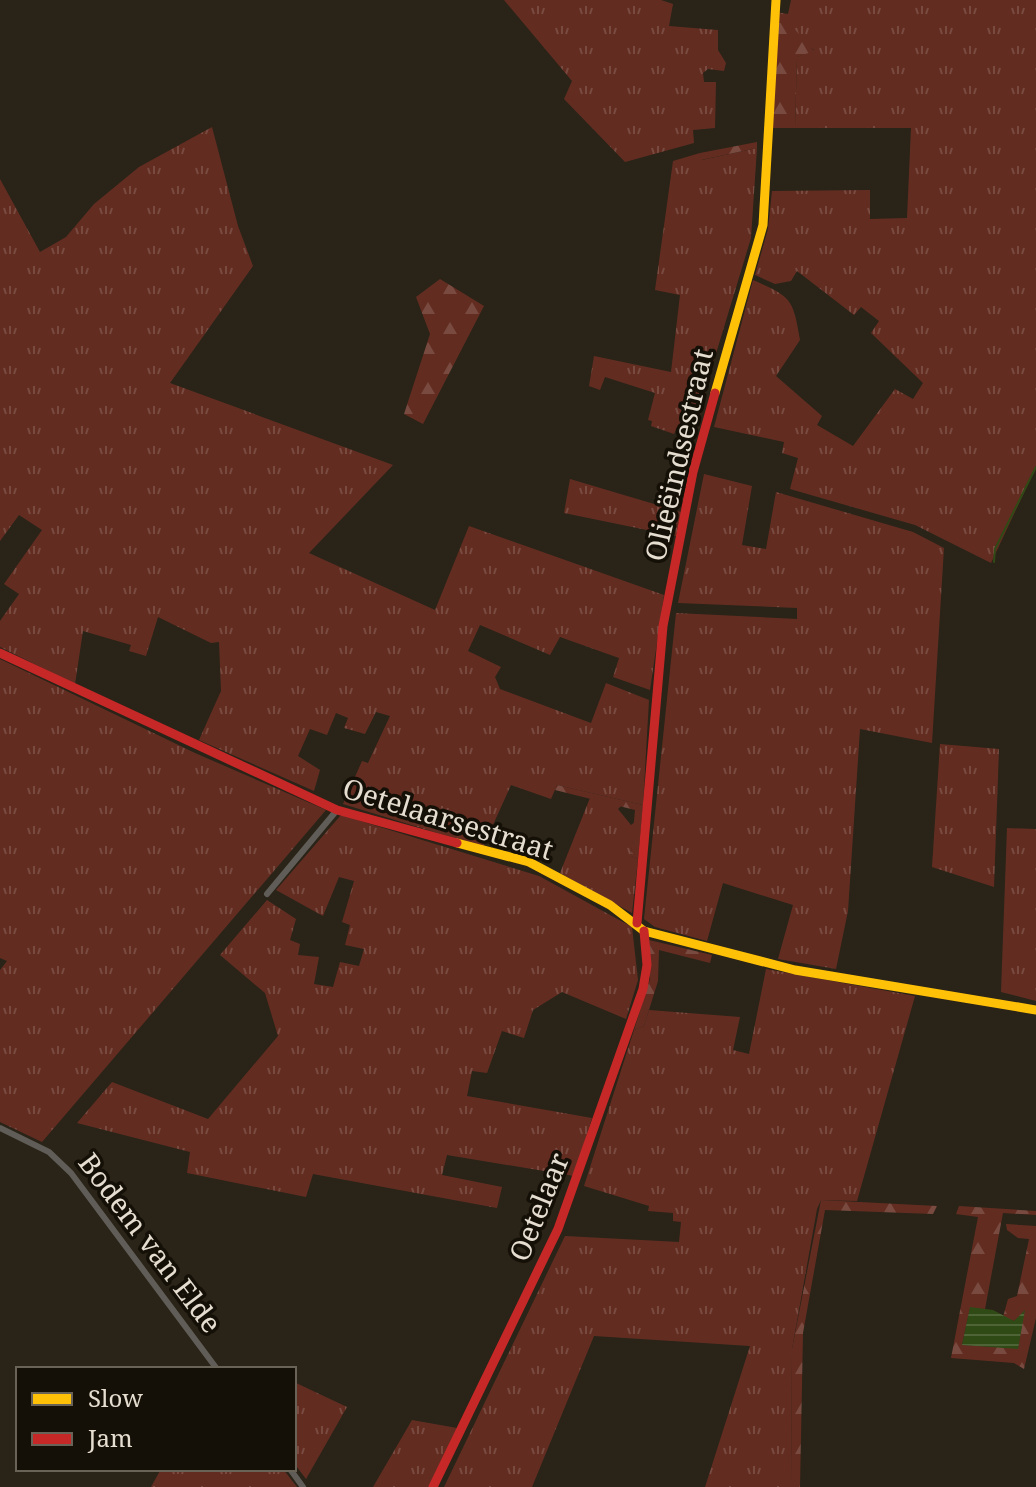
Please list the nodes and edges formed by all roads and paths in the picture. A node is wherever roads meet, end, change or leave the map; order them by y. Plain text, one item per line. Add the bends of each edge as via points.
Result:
1 (776, 0) edge
2 (0, 653) edge
3 (337, 810) junction
4 (267, 894) dead end
5 (637, 923) junction
6 (644, 931) junction
7 (1036, 1010) edge
8 (0, 1128) edge
9 (216, 1367) edge
10 (433, 1487) edge

1 - 5 street, Olieëindsestraat via 763,225 693,472 663,626
2 - 3 street, Oetelaarsestraat
3 - 4 street
3 - 5 street, Oetelaarsestraat via 529,862
5 - 6 street, Oetelaarsestraat
6 - 7 street via 795,970
6 - 10 street, Oetelaar via 643,989 558,1229
8 - 9 street, Bodem van Elde via 49,1152 71,1173

